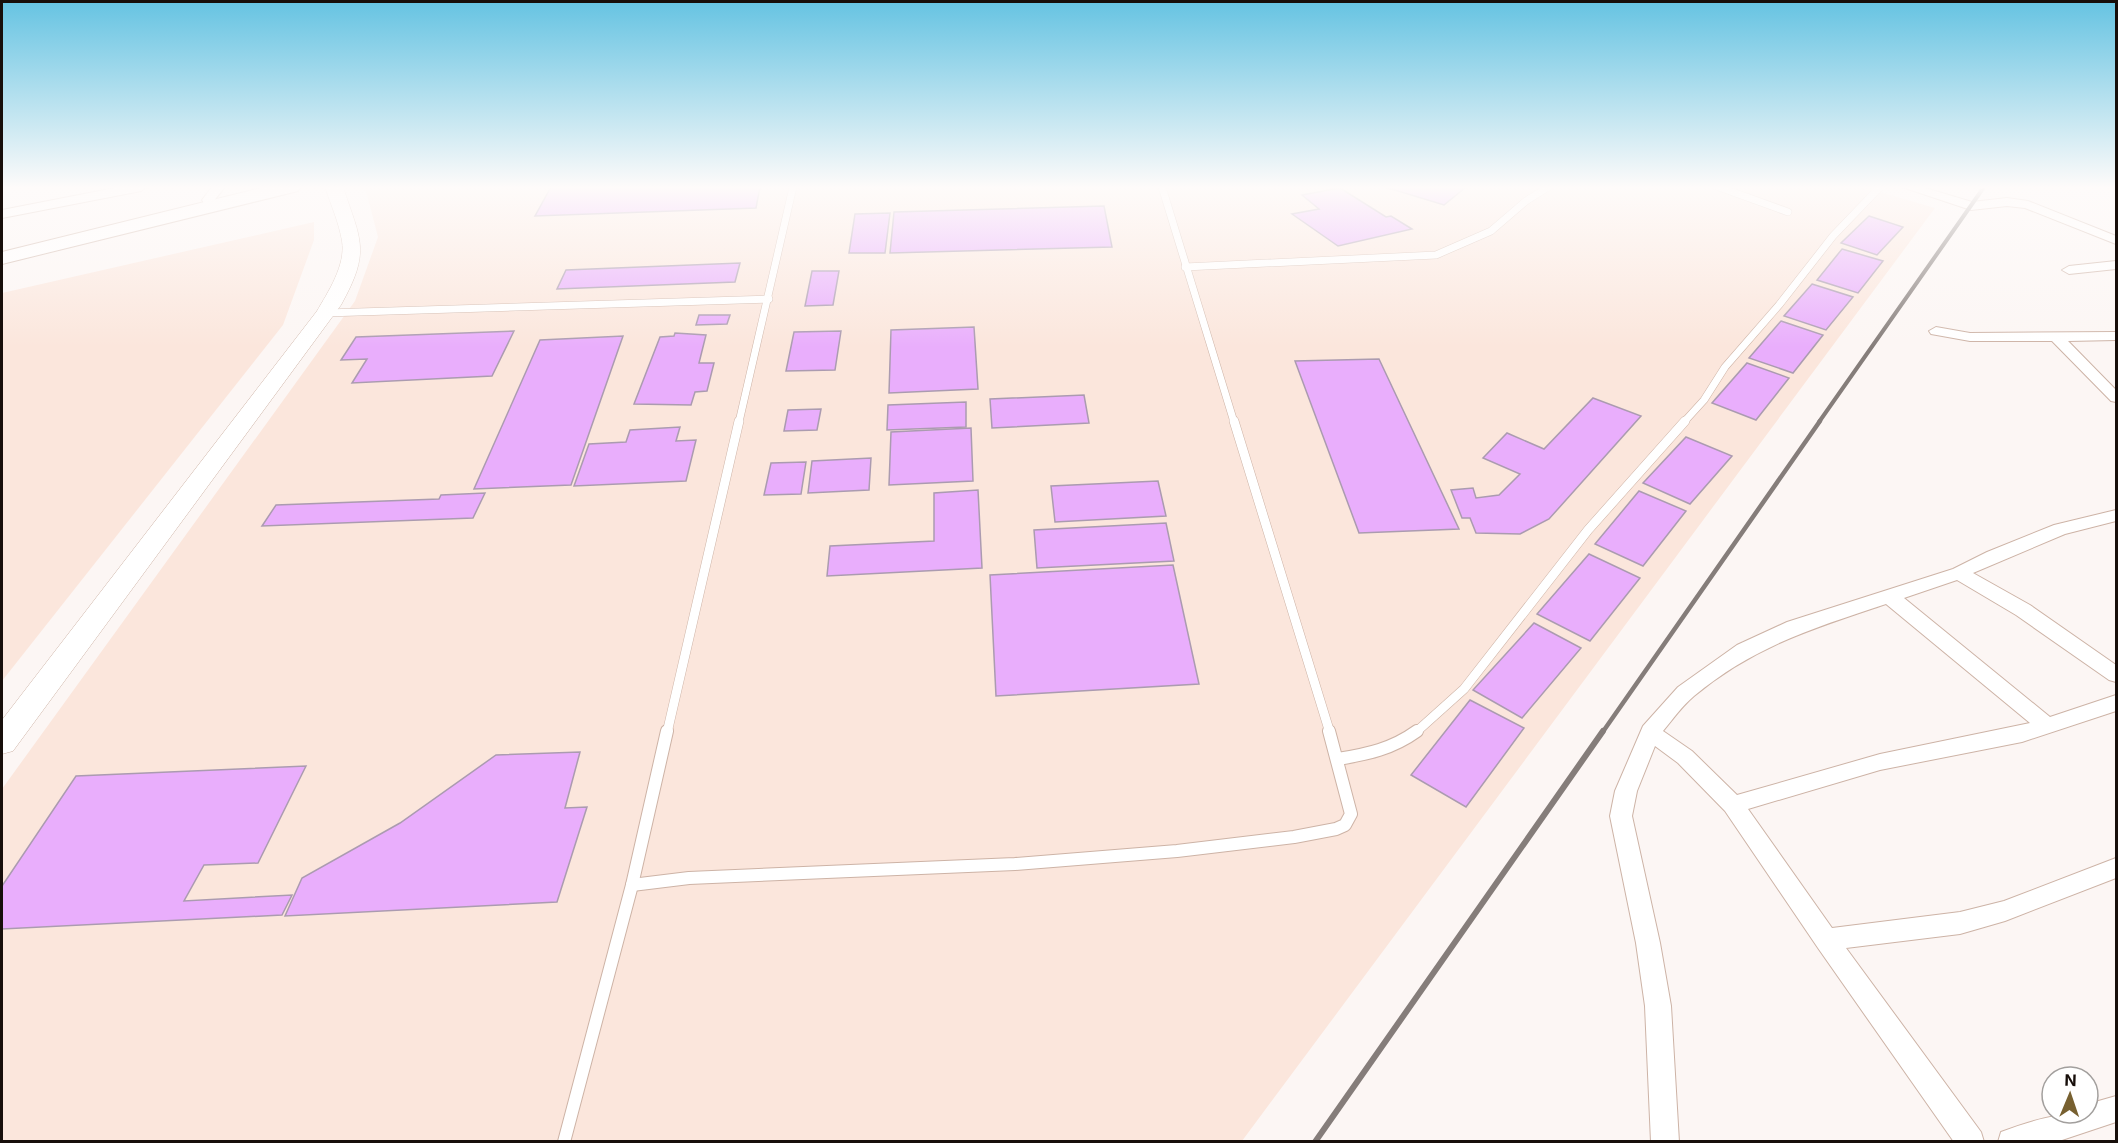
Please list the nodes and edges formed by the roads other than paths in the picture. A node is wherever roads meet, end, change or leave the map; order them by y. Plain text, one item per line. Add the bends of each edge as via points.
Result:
1 (32, 240) edge
2 (75, 240) edge
3 (351, 240) edge
4 (782, 240) edge
5 (1177, 240) edge
6 (1470, 240) edge
7 (1830, 240) edge
8 (2, 248) edge
9 (2, 258) edge
10 (2116, 265) edge
11 (1185, 267) junction
12 (2069, 270) dead end
13 (769, 299) junction
14 (326, 313) junction
15 (1936, 330) dead end
16 (2116, 336) edge
17 (2056, 337) junction
18 (2115, 395) edge
19 (2116, 516) edge
20 (1959, 573) junction
21 (1888, 596) junction
22 (2116, 675) edge
23 (2116, 703) edge
24 (2047, 726) junction
25 (1650, 732) junction
26 (2, 742) edge
27 (1338, 759) junction
28 (1733, 805) junction
29 (2114, 872) edge
30 (632, 885) junction
31 (1826, 940) junction
32 (2116, 1109) edge
33 (564, 1142) edge
34 (1665, 1142) edge
35 (1971, 1142) edge
36 (2011, 1142) edge

1 - 8 main road
2 - 9 main road
3 - 14 main road via 345,278
4 - 13 lane
5 - 11 lane
6 - 11 lane via 1436,255
7 - 27 lane via 1725,367 1704,400 1588,530 1464,689 1399,744
10 - 12 street
11 - 27 lane
13 - 14 lane
13 - 30 lane
14 - 26 main road
15 - 17 street via 1970,338
16 - 17 street
17 - 18 street
19 - 20 street via 2065,527
20 - 21 street
20 - 22 street via 2023,610
21 - 24 street
21 - 25 street via 1794,627 1744,650 1684,692
23 - 24 street
24 - 28 street via 1880,762
25 - 28 street via 1685,757
25 - 34 street via 1626,791 1621,816 1658,1006
27 - 30 lane via 1348,820 1336,829 1294,837 1015,864 689,878
28 - 31 street
29 - 31 street via 1960,923
30 - 33 lane
31 - 35 street
32 - 36 street

